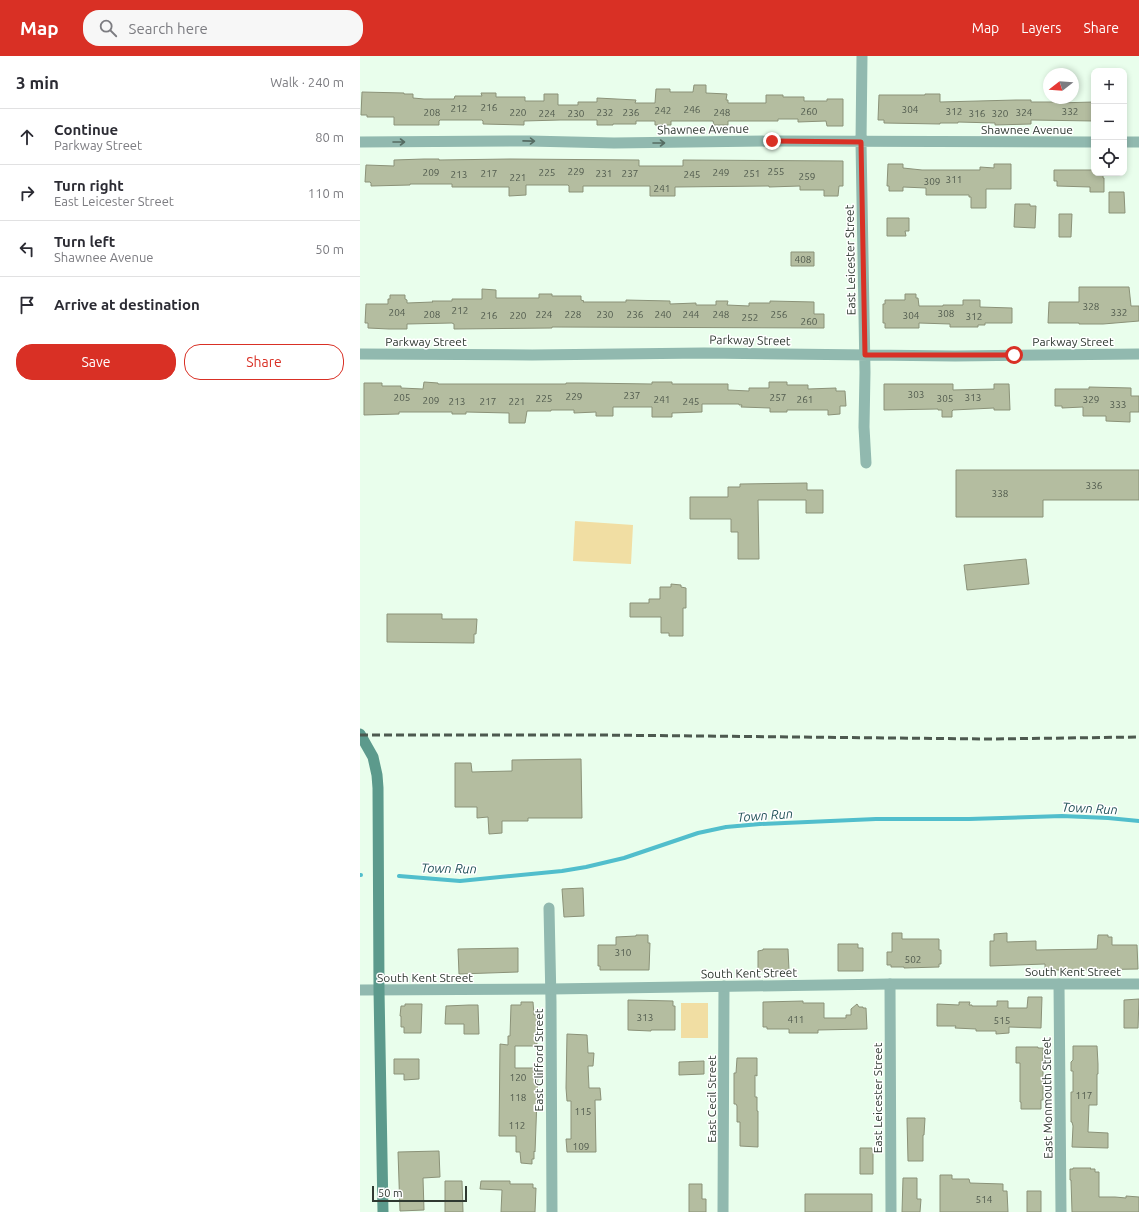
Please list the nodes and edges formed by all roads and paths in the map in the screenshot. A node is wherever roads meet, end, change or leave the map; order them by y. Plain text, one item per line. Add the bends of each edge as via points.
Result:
1 (862, 56) edge
2 (360, 142) edge
3 (861, 142) junction
4 (1091, 142) edge
5 (1127, 142) edge
6 (1139, 142) edge
7 (360, 354) edge
8 (1139, 354) edge
9 (865, 355) junction
10 (866, 464) dead end
11 (360, 734) edge
12 (360, 748) edge
13 (373, 757) junction
14 (550, 908) dead end
15 (890, 984) junction
16 (1059, 984) junction
17 (1139, 984) edge
18 (724, 986) junction
19 (551, 989) junction
20 (360, 990) edge
21 (379, 990) junction
22 (383, 1212) edge
23 (552, 1212) edge
24 (723, 1212) edge
25 (891, 1212) edge
26 (1061, 1212) edge

1 - 3 street, East Leicester Street
2 -> 3 street, Shawnee Avenue
3 - 4 street, Shawnee Avenue
3 - 9 street, East Leicester Street
5 - 6 street
7 - 9 street, Parkway Street
8 - 9 street, Parkway Street
9 - 10 street, East Leicester Street
11 - 13 main road
12 - 13 street
13 - 21 main road via 378,788
14 - 19 street, East Clifford Street
15 - 16 street, South Kent Street
15 - 18 street, South Kent Street
15 - 25 street, East Leicester Street
16 - 17 street, South Kent Street
16 - 26 street, East Monmouth Street
18 - 19 street, South Kent Street
18 - 24 street, East Cecil Street
19 - 21 street, South Kent Street
19 - 23 street, East Clifford Street
20 - 21 street, South Kent Street
21 - 22 main road

